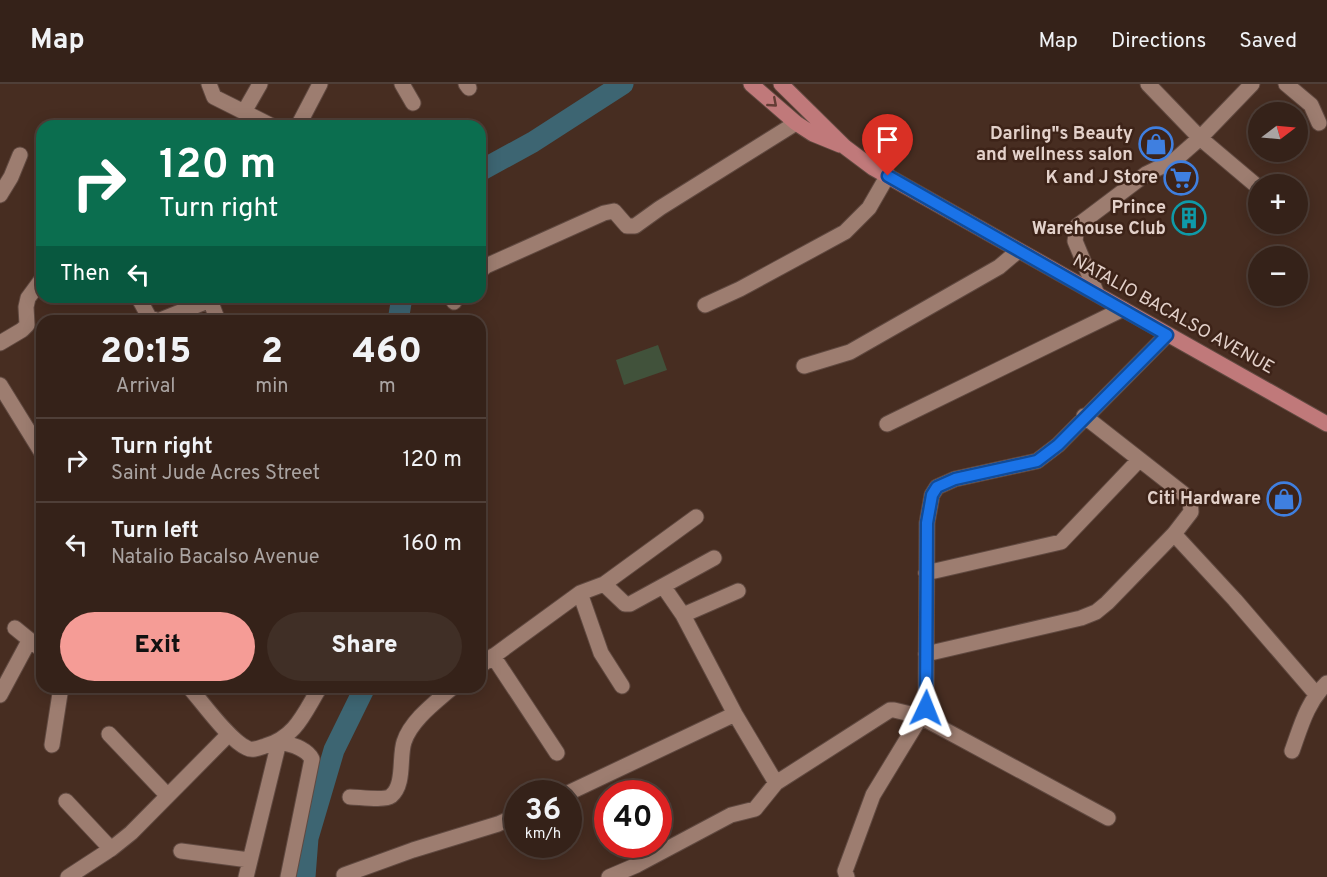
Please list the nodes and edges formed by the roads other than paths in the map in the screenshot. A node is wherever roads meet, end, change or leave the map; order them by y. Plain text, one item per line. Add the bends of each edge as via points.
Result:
1 (209, 84) edge
2 (260, 84) edge
3 (320, 84) edge
4 (402, 84) edge
5 (751, 84) edge
6 (781, 84) edge
7 (1148, 84) edge
8 (1252, 84) edge
9 (1286, 84) edge
10 (413, 103) dead end
11 (807, 108) junction
12 (244, 112) junction
13 (260, 120) edge
14 (301, 120) edge
15 (796, 123) junction
16 (1319, 123) dead end
17 (1200, 138) junction
18 (845, 147) junction
19 (21, 155) dead end
20 (888, 176) junction
21 (1248, 179) edge
22 (0, 195) edge
23 (1018, 251) junction
24 (486, 266) edge
25 (36, 287) edge
26 (1097, 294) junction
27 (202, 303) edge
28 (705, 305) dead end
29 (1123, 309) junction
30 (173, 315) edge
31 (1167, 335) junction
32 (0, 343) edge
33 (804, 366) dead end
34 (0, 385) edge
35 (1084, 416) junction
36 (887, 424) dead end
37 (1327, 424) edge
38 (36, 443) edge
39 (1139, 460) junction
40 (696, 517) dead end
41 (1174, 534) junction
42 (714, 558) dead end
43 (926, 573) junction
44 (604, 584) junction
45 (663, 586) junction
46 (738, 591) dead end
47 (580, 593) junction
48 (683, 615) junction
49 (15, 628) dead end
50 (29, 641) junction
51 (36, 646) edge
52 (926, 654) junction
53 (493, 656) junction
54 (486, 661) edge
55 (622, 686) dead end
56 (1322, 688) edge
57 (1, 692) edge
58 (60, 693) edge
59 (194, 693) edge
60 (316, 693) edge
61 (446, 693) edge
62 (735, 714) junction
63 (920, 716) junction
64 (109, 734) dead end
65 (229, 734) junction
66 (279, 742) junction
67 (52, 745) dead end
68 (1292, 751) dead end
69 (557, 753) dead end
70 (776, 783) junction
71 (582, 786) edge
72 (167, 795) junction
73 (350, 797) dead end
74 (66, 801) dead end
75 (1108, 818) dead end
76 (504, 821) edge
77 (111, 849) junction
78 (182, 851) dead end
79 (249, 860) junction
80 (344, 875) dead end
81 (842, 875) edge
82 (68, 877) edge
83 (246, 877) edge
84 (288, 877) edge
85 (609, 877) edge

1 - 12 street via 214,97
2 - 12 street
3 - 14 street
4 - 10 street
5 -> 15 main road, NATALIO BACALSO AVENUE
6 - 11 main road, NATALIO BACALSO AVENUE
7 - 17 street
8 - 17 street
9 - 16 street via 1311,105
11 - 15 main road
11 - 18 main road, NATALIO BACALSO AVENUE
12 - 13 street
15 - 18 main road, NATALIO BACALSO AVENUE
15 - 24 street via 635,226 627,226 614,211 604,213
17 - 21 street
17 - 26 street via 1175,160 1146,174 1077,226 1075,241
18 - 20 main road, NATALIO BACALSO AVENUE
19 - 22 street
20 - 23 main road, NATALIO BACALSO AVENUE
20 - 28 street via 869,208 845,232
23 - 26 main road, NATALIO BACALSO AVENUE
23 - 33 street via 993,271 850,352
25 - 32 street via 28,298 27,325
26 - 29 main road, NATALIO BACALSO AVENUE
27 - 30 street
29 - 31 main road, NATALIO BACALSO AVENUE
29 - 36 street
31 - 35 street
31 - 37 main road, NATALIO BACALSO AVENUE
34 - 38 street
35 - 39 street
35 - 43 street via 1037,461 955,479 937,487 927,523
39 - 41 street via 1190,499 1191,512
39 - 43 street via 1061,542
40 - 44 street
41 - 52 street via 1096,612
41 - 56 street
42 - 45 street
43 - 52 street
44 - 45 street via 627,604
44 - 47 street
45 - 48 street
46 - 48 street
47 - 53 street
47 - 55 street via 601,653
48 - 62 street
49 - 50 street
50 - 51 street
50 - 57 street
52 - 63 street via 926,708
53 - 54 street
53 - 69 street
56 - 68 street via 1305,713
58 - 67 street
59 - 65 street
60 - 66 street via 293,730
61 - 73 street via 424,713 404,742 398,786 391,796
62 - 70 street
62 - 71 street
63 - 70 street via 890,710
63 - 75 street
63 - 81 street via 873,795
64 - 72 street
65 - 66 street via 245,748
65 - 72 street
66 - 79 street
66 - 84 street via 308,753 312,759
70 - 85 street via 755,809 731,815
72 - 77 street
74 - 77 street
76 - 80 street
77 - 82 street
78 - 79 street
79 - 83 street

